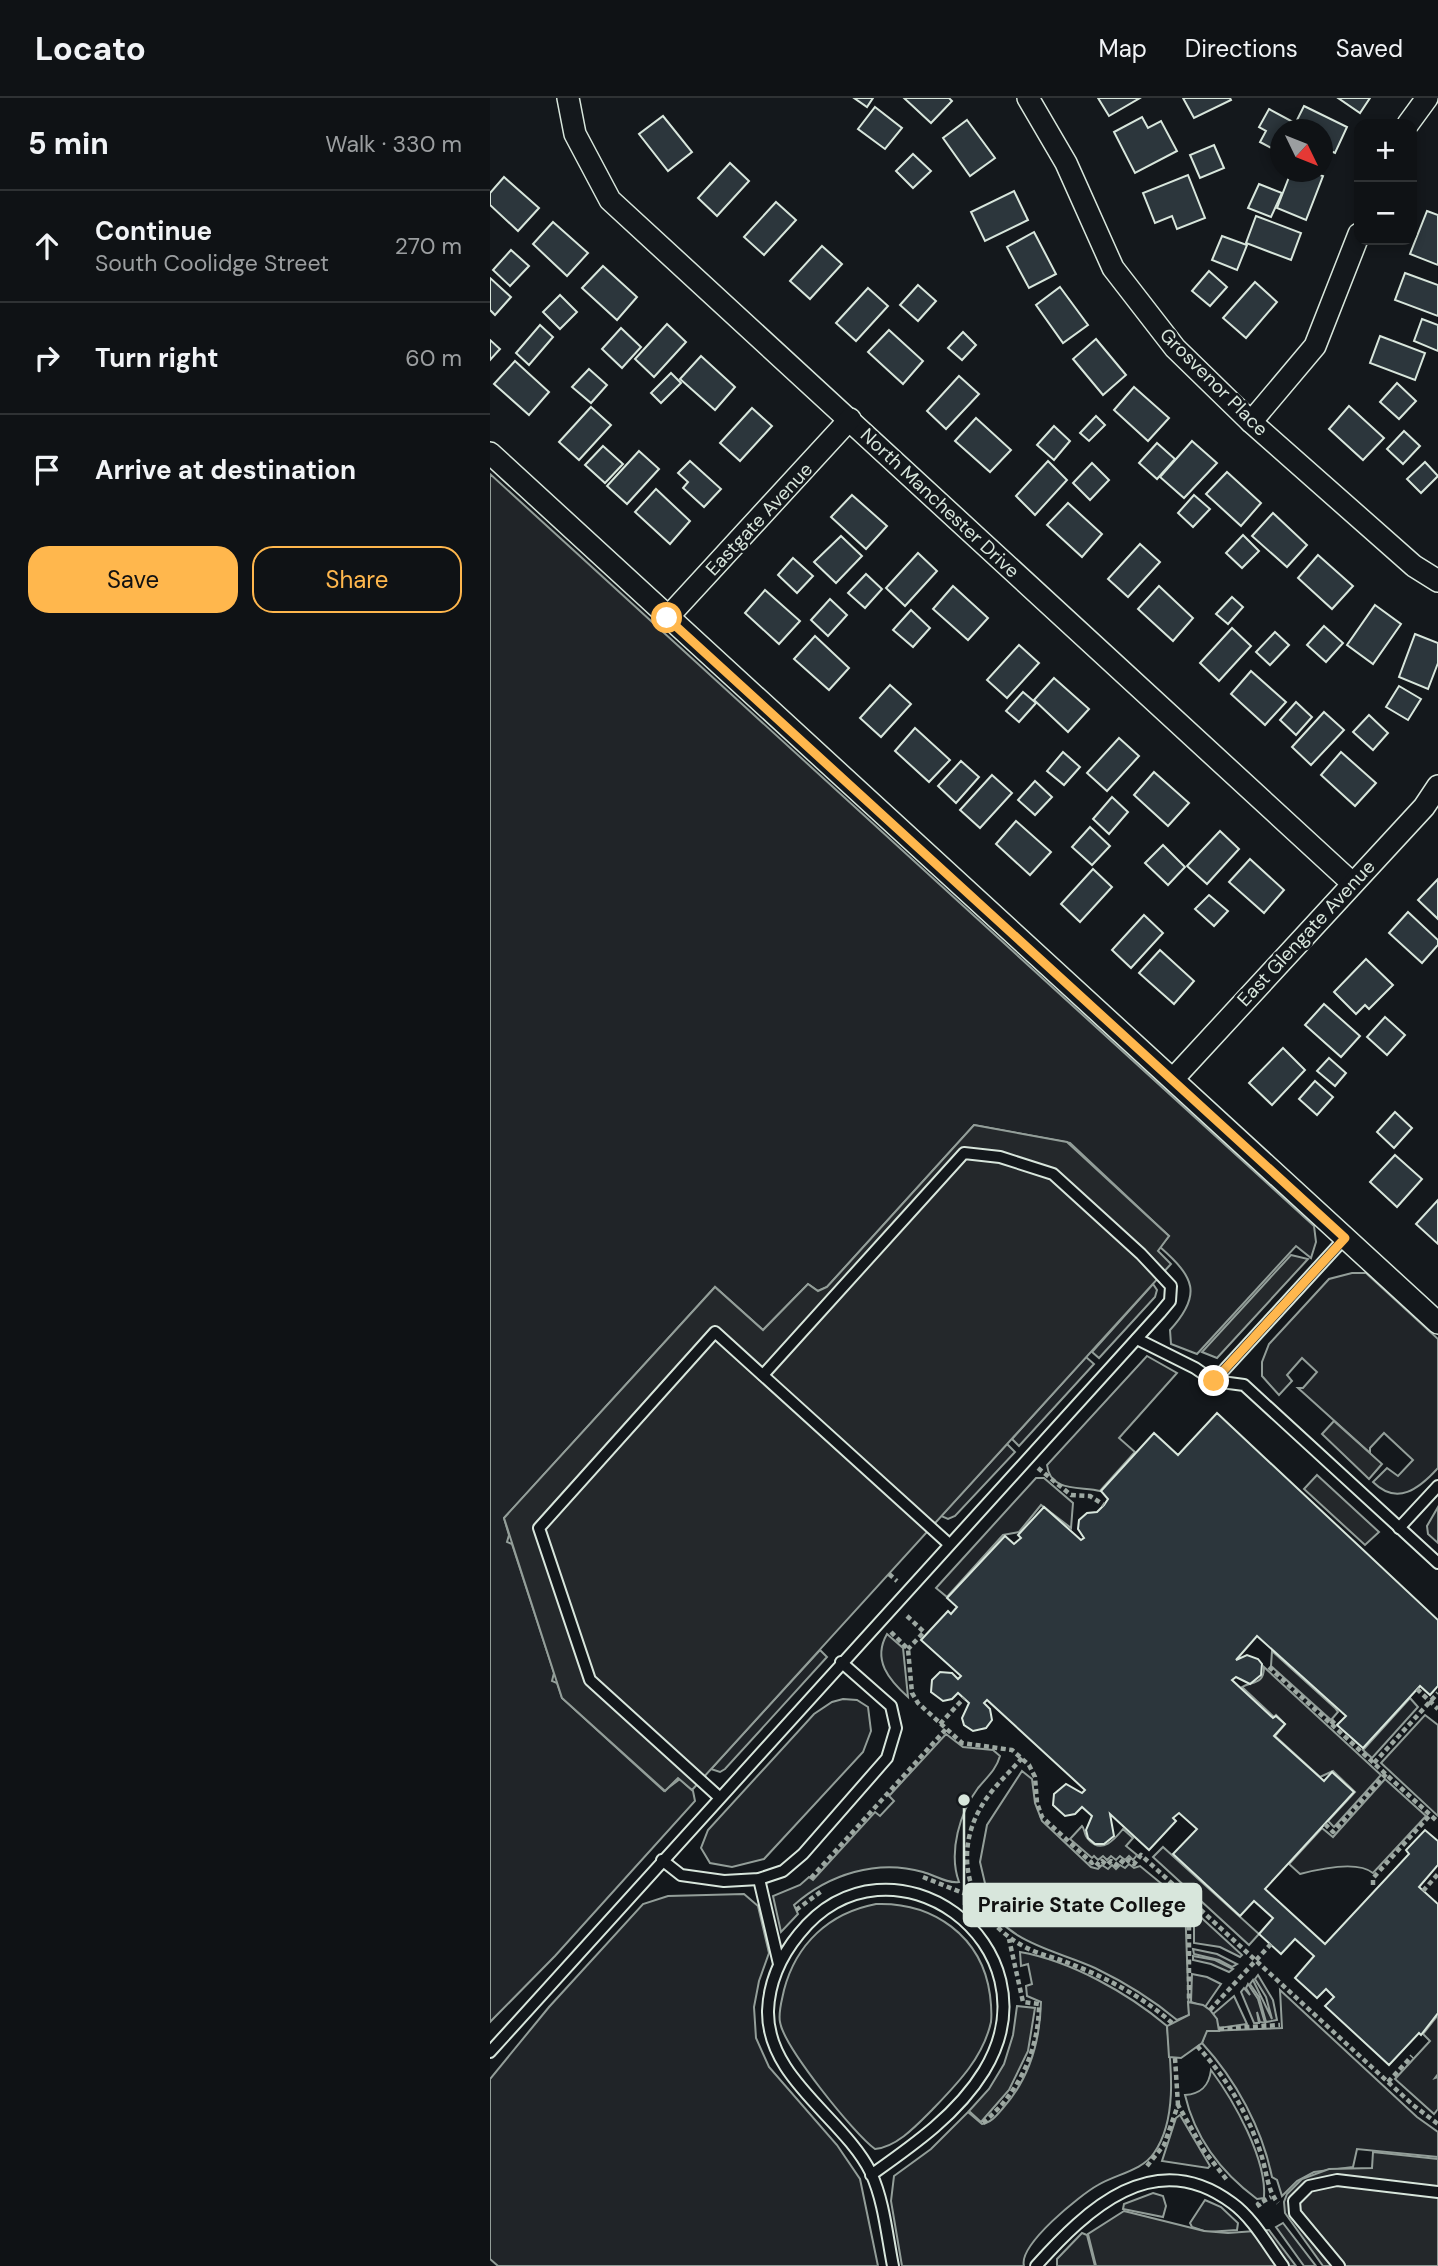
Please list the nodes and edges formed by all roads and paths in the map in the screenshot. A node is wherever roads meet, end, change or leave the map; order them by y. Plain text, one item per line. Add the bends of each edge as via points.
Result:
1 (568, 98) edge
2 (1028, 98) edge
3 (1427, 98) edge
4 (1412, 119) edge
5 (1355, 245) edge
6 (850, 419) junction
7 (1251, 422) junction
8 (490, 453) edge
9 (1438, 581) edge
10 (667, 618) junction
11 (1438, 786) edge
12 (1351, 882) junction
13 (1173, 1079) junction
14 (1345, 1238) junction
15 (1438, 1323) edge
16 (1137, 1339) junction
17 (763, 1376) junction
18 (1214, 1381) junction
19 (1040, 1469) dead end
20 (1438, 1486) edge
21 (1104, 1505) dead end
22 (1399, 1528) junction
23 (949, 1544) junction
24 (1438, 1563) edge
25 (889, 1574) dead end
26 (897, 1582) dead end
27 (908, 1649) junction
28 (841, 1662) junction
29 (1269, 1667) dead end
30 (1416, 1689) dead end
31 (1438, 1693) edge
32 (964, 1698) dead end
33 (1430, 1702) junction
34 (1438, 1709) edge
35 (1337, 1718) dead end
36 (940, 1724) junction
37 (1331, 1724) junction
38 (946, 1729) junction
39 (1022, 1759) junction
40 (1374, 1763) junction
41 (1386, 1774) junction
42 (719, 1797) junction
43 (1430, 1815) junction
44 (1438, 1822) edge
45 (1325, 1824) dead end
46 (662, 1860) junction
47 (1438, 1874) edge
48 (811, 1878) dead end
49 (759, 1879) junction
50 (1373, 1885) dead end
51 (1423, 1891) dead end
52 (1189, 1899) junction
53 (1009, 1938) junction
54 (1271, 1944) dead end
55 (1256, 1960) junction
56 (779, 1964) junction
57 (1189, 2002) dead end
58 (1210, 2010) dead end
59 (1172, 2023) dead end
60 (1280, 2025) dead end
61 (1219, 2029) dead end
62 (1197, 2046) dead end
63 (490, 2052) edge
64 (1412, 2056) dead end
65 (1175, 2058) dead end
66 (1388, 2082) junction
67 (1178, 2105) junction
68 (983, 2123) dead end
69 (1438, 2124) edge
70 (1144, 2169) dead end
71 (872, 2175) junction
72 (1227, 2179) dead end
73 (1438, 2192) edge
74 (1271, 2197) junction
75 (1279, 2207) dead end
76 (1265, 2215) dead end
77 (893, 2266) edge
78 (1036, 2266) edge
79 (1283, 2266) edge
80 (1339, 2266) edge

1 - 6 street, North Manchester Drive via 575,134 610,200
2 - 7 street, Grosvenor Place via 1062,156 1113,268 1175,348
3 - 4 street
5 - 7 street via 1315,346
6 - 10 street, Eastgate Avenue
6 - 12 street, North Manchester Drive
7 - 9 street, Grosvenor Place via 1414,566
8 - 10 street
10 - 13 street
11 - 12 street, East Glengate Avenue via 1424,807
12 - 13 street, East Glengate Avenue
13 - 14 street
14 - 15 street
14 - 18 lane
16 - 17 lane via 1170,1301 1171,1286 1161,1274 1053,1174 1000,1157 964,1153
16 - 18 lane
16 - 23 lane
17 - 23 lane
17 - 42 lane via 715,1332 539,1528 590,1680
18 - 22 lane via 1244,1385
19 - 21 path via 1071,1495 1090,1496
20 - 22 lane
22 - 24 lane
23 - 28 lane
25 - 26 path
27 - 27 path via 890,1634 907,1616 924,1632
27 - 36 path via 914,1698
28 - 42 lane
28 - 49 lane via 891,1706 896,1728 887,1758 803,1854 783,1871
29 - 37 path
30 - 33 path
31 - 33 path
32 - 36 path
33 - 34 path
33 - 40 path
35 - 37 path
36 - 38 path
37 - 40 path
38 - 39 path via 970,1746 1012,1750
38 - 48 path
39 - 52 path via 1032,1769 1042,1817 1092,1863 1107,1865 1111,1861 1116,1865 1129,1860 1134,1864 1141,1855
39 - 53 path via 980,1808 968,1851 968,1880 974,1898
40 - 41 path
41 - 43 path
41 - 45 path via 1333,1832
42 - 46 lane
43 - 44 path
43 - 50 path via 1373,1878
46 - 49 lane via 681,1875 701,1880
46 - 63 lane
47 - 51 path
49 - 56 lane
52 - 55 path
52 - 57 path
53 - 59 path via 1102,1978
53 - 68 path via 1023,2002 1039,2004 1039,2017 1024,2071 1001,2106
54 - 55 path
55 - 58 path
55 - 66 path
56 - 71 lane via 768,2010 774,2045
56 - 71 lane via 796,1937 821,1912 842,1899 882,1890 932,1899 955,1911 981,1936 993,1956 1005,2000 1000,2034 984,2072 916,2144
60 - 61 path
62 - 74 path via 1245,2115
64 - 66 path
65 - 67 path
66 - 69 path
67 - 70 path via 1164,2145
67 - 72 path
71 - 77 lane
73 - 80 lane via 1337,2180 1309,2186 1294,2201 1295,2213
74 - 75 path
74 - 76 path via 1258,2204
78 - 79 lane via 1072,2226 1100,2204 1133,2184 1160,2181 1188,2183 1234,2204

